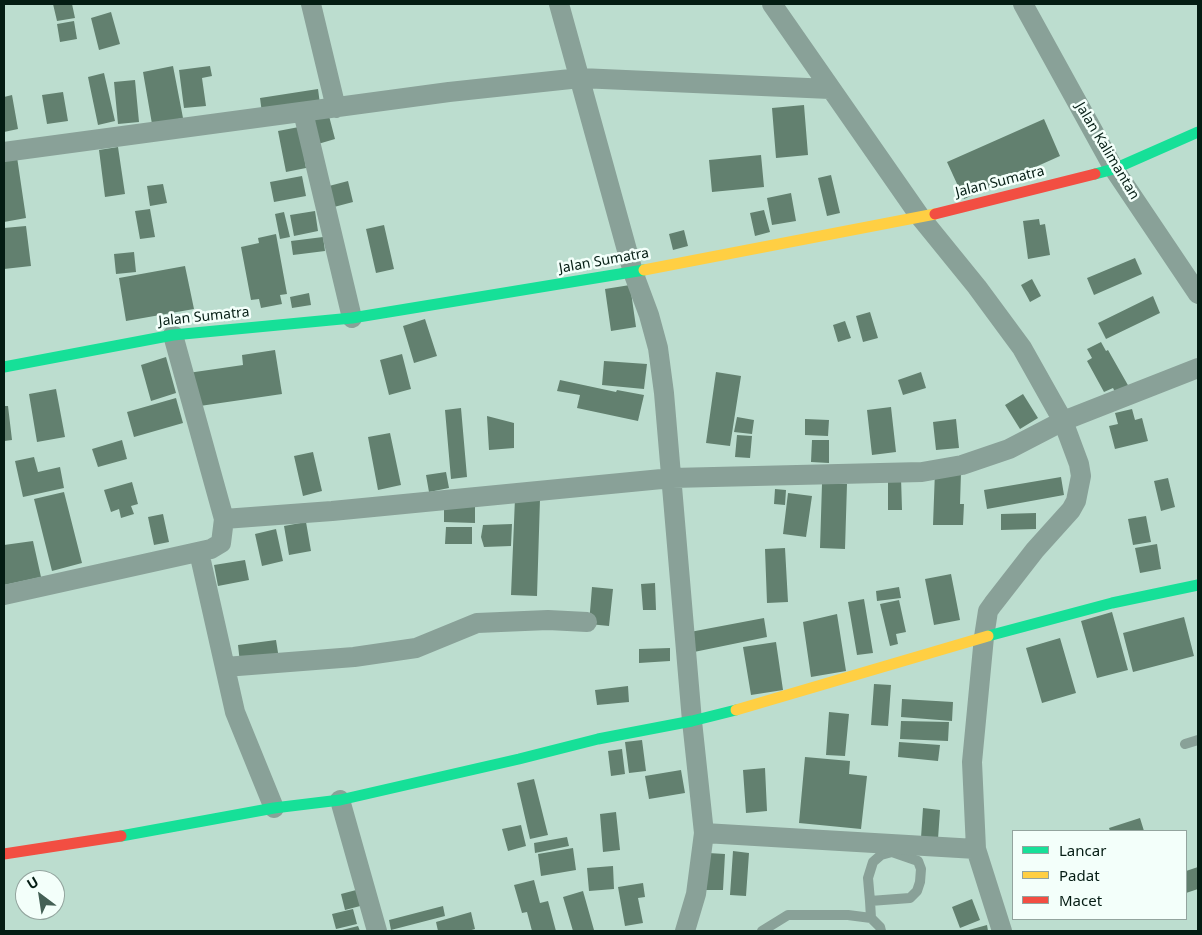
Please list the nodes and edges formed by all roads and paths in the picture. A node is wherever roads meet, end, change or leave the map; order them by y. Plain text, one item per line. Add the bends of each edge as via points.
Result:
1 (311, 4) edge
2 (559, 4) edge
3 (772, 4) edge
4 (1023, 4) edge
5 (580, 78) junction
6 (830, 89) junction
7 (336, 108) junction
8 (303, 112) junction
9 (1198, 132) edge
10 (4, 152) edge
11 (1114, 169) junction
12 (921, 218) junction
13 (633, 272) junction
14 (1198, 294) edge
15 (352, 318) junction
16 (173, 335) junction
17 (4, 367) edge
18 (1198, 368) edge
19 (1063, 421) junction
20 (672, 478) junction
21 (224, 519) junction
22 (199, 552) junction
23 (1198, 586) edge
24 (4, 595) edge
25 (587, 622) dead end
26 (984, 637) junction
27 (225, 667) junction
28 (692, 721) junction
29 (1198, 740) edge
30 (1185, 744) dead end
31 (340, 800) junction
32 (274, 808) junction
33 (704, 833) junction
34 (976, 849) junction
35 (4, 854) edge
36 (870, 901) junction
37 (871, 918) junction
38 (377, 931) edge
39 (685, 931) edge
40 (762, 931) edge
41 (880, 931) edge
42 (1002, 931) edge

1 - 7 street
2 - 5 street
3 - 6 street
4 - 11 street, Jalan Kalimantan
5 - 6 street
5 - 7 street
5 - 13 street
6 - 12 street
7 - 8 street
8 - 10 street
8 - 15 street
9 - 11 street, Jalan Sumatra
11 - 12 street, Jalan Sumatra
11 - 14 street, Jalan Kalimantan
12 - 13 street, Jalan Sumatra
12 - 19 street via 978,287 1022,348
13 - 15 street, Jalan Sumatra
13 - 20 street via 658,348
15 - 16 street, Jalan Sumatra
16 - 17 street, Jalan Sumatra
16 - 21 street
18 - 19 street
19 - 20 street via 1008,449 962,465 922,472
19 - 26 street via 1081,476 1076,501 988,611
20 - 21 street
20 - 28 street
21 - 22 street via 221,543
22 - 24 street
22 - 27 street
23 - 26 street via 1112,603
25 - 27 street via 477,623 416,648 354,657
26 - 28 street
26 - 34 street via 972,762
27 - 32 street via 235,712
28 - 31 street via 598,739
28 - 33 street
29 - 30 lane
31 - 32 street
31 - 38 street
32 - 35 street
33 - 34 street
33 - 39 street via 696,894
34 - 42 street
36 - 36 lane via 868,878 873,862 881,855 892,852 918,861 920,882 910,898
36 - 37 lane
37 - 40 lane via 788,915
37 - 41 lane

